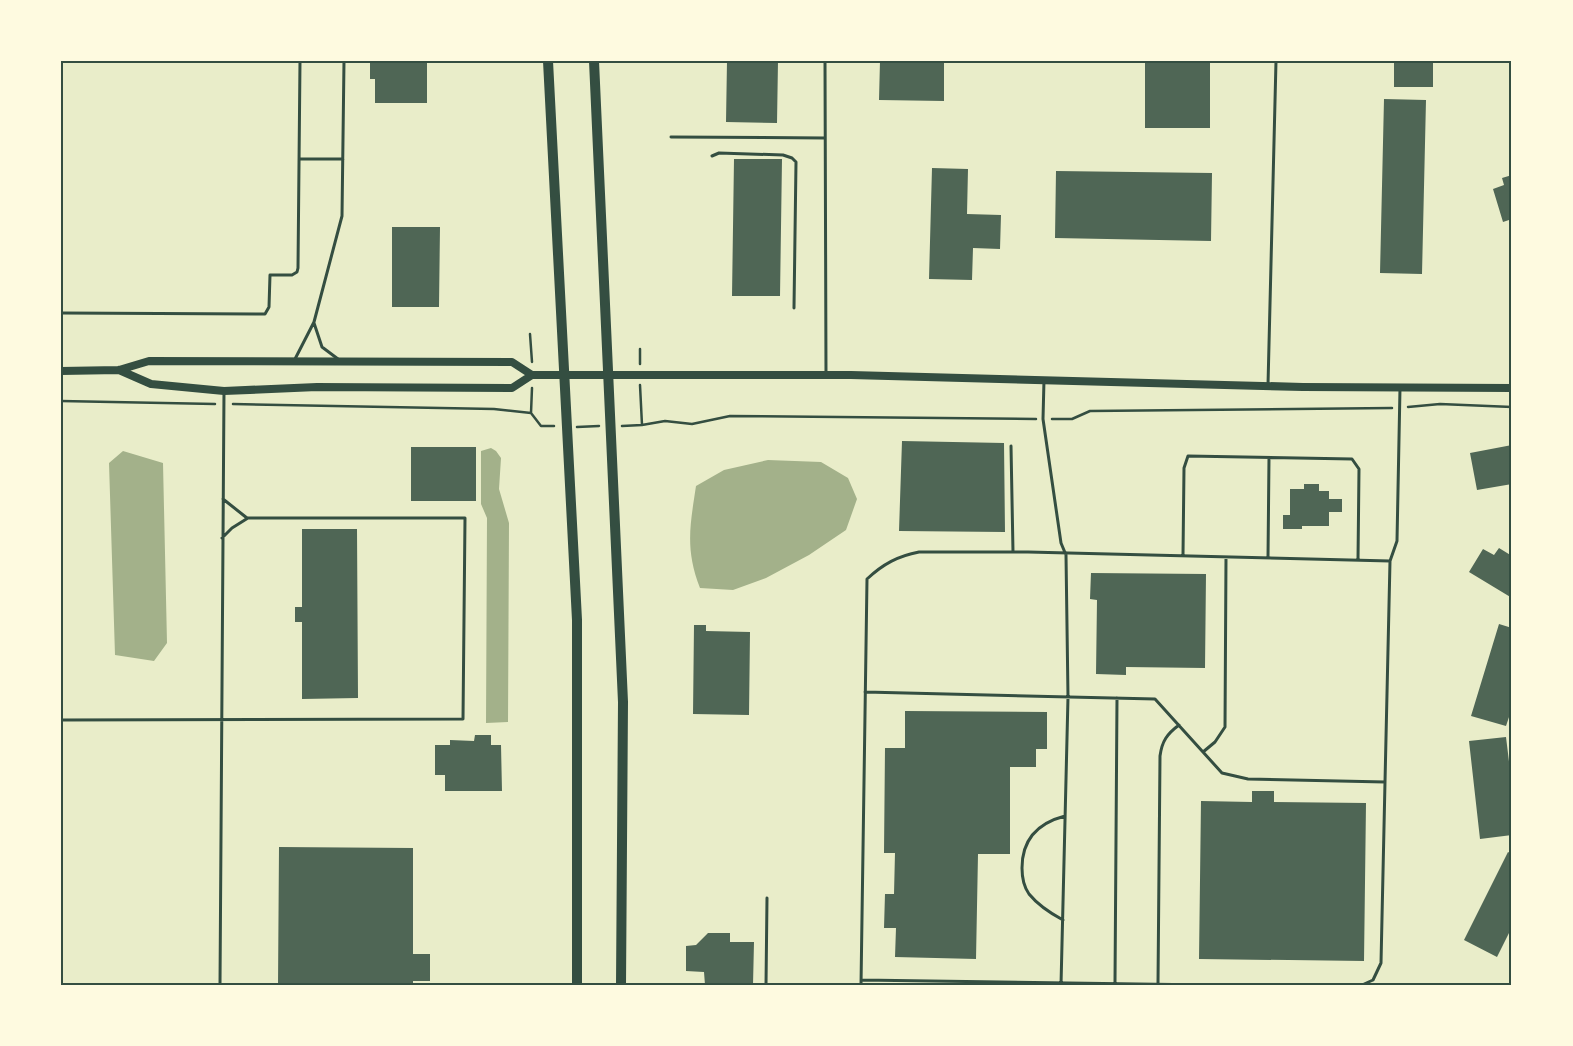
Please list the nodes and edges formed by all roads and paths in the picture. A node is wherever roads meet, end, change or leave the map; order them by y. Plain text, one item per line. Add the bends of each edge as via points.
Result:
1 (300, 61) edge
2 (344, 61) edge
3 (548, 61) edge
4 (594, 61) edge
5 (825, 61) edge
6 (1276, 61) edge
7 (671, 137) dead end
8 (825, 138) junction
9 (712, 156) dead end
10 (299, 159) junction
11 (343, 159) junction
12 (794, 308) dead end
13 (61, 313) edge
14 (314, 322) junction
15 (530, 334) dead end
16 (640, 349) dead end
17 (341, 361) junction
18 (294, 362) junction
19 (119, 370) junction
20 (61, 371) edge
21 (532, 375) junction
22 (826, 375) junction
23 (564, 376) junction
24 (609, 376) junction
25 (640, 376) junction
26 (1044, 380) junction
27 (1268, 386) junction
28 (1400, 388) junction
29 (1512, 388) edge
30 (224, 391) junction
31 (61, 401) edge
32 (223, 404) junction
33 (1512, 407) edge
34 (1400, 408) junction
35 (531, 413) junction
36 (1043, 419) junction
37 (642, 425) junction
38 (609, 426) junction
39 (568, 428) junction
40 (1011, 446) dead end
41 (1269, 458) junction
42 (223, 499) junction
43 (248, 518) junction
44 (222, 538) junction
45 (1013, 552) junction
46 (1066, 555) junction
47 (1183, 555) junction
48 (1226, 556) junction
49 (1268, 558) junction
50 (1358, 560) junction
51 (1390, 561) junction
52 (865, 692) junction
53 (1068, 697) junction
54 (1117, 698) junction
55 (61, 720) edge
56 (222, 721) junction
57 (1179, 725) junction
58 (1203, 752) junction
59 (1385, 782) junction
60 (1065, 816) junction
61 (767, 898) dead end
62 (1063, 920) junction
63 (861, 983) edge
64 (1061, 983) edge
65 (1115, 983) junction
66 (1158, 984) edge
67 (220, 985) edge
68 (577, 985) edge
69 (621, 985) edge
70 (766, 985) edge
71 (1208, 985) edge
72 (1362, 985) edge

1 - 10 lane
2 - 11 lane
3 - 23 main road
4 - 24 main road
5 - 8 lane
6 - 27 lane
7 - 8 lane
8 - 22 lane
9 - 12 lane via 719,153 783,155 796,162
10 - 11 lane
10 - 13 lane via 298,268 292,275 270,275 269,307 265,314
11 - 14 lane via 342,216
14 - 17 lane via 322,347
14 - 18 lane
15 - 21 path
16 - 25 path
17 - 18 street
17 - 21 street via 512,362
18 - 19 street via 149,361
19 - 20 street
19 - 30 street via 151,384
21 - 23 street
21 - 30 street via 512,388 317,387
21 - 35 path
22 - 25 street
22 - 26 street
23 - 24 street
23 - 39 main road
24 - 25 street
24 - 38 main road
25 - 37 path
26 - 27 street
26 - 36 lane
27 - 28 street
28 - 29 street
28 - 34 lane
30 - 32 lane
31 - 32 path
32 - 35 path via 494,409
32 - 42 lane
33 - 34 path via 1440,404
34 - 36 path via 1090,411 1072,419
34 - 51 lane via 1397,541
35 - 39 path via 541,426
36 - 37 path via 730,416 692,424 665,421
36 - 46 lane via 1061,543
37 - 38 path
38 - 39 path
38 - 69 main road via 622,702
39 - 68 main road via 577,620
40 - 45 lane
41 - 47 lane via 1188,456 1184,468
41 - 49 lane
41 - 50 lane via 1352,459 1356,463 1359,469
42 - 43 lane
42 - 44 lane
43 - 44 lane
43 - 56 lane via 465,518 463,719
44 - 56 lane
45 - 46 lane
45 - 52 lane via 919,552 902,555 880,567 867,580
46 - 47 lane
46 - 53 lane
47 - 48 lane
48 - 49 lane
48 - 58 lane via 1225,727
49 - 50 lane
50 - 51 lane
51 - 59 lane
52 - 53 lane
52 - 63 lane
53 - 54 lane
53 - 60 lane
54 - 57 lane via 1155,699
54 - 65 lane
55 - 56 lane
56 - 67 lane
57 - 58 lane
57 - 66 lane via 1161,745 1160,756
58 - 59 lane via 1222,773 1248,779
59 - 72 lane via 1381,963 1373,980
60 - 62 lane
60 - 62 lane via 1048,821 1031,834 1022,860 1022,876 1028,892 1046,910
61 - 70 lane
62 - 64 lane
63 - 64 lane
64 - 65 lane
65 - 66 lane
66 - 71 lane

